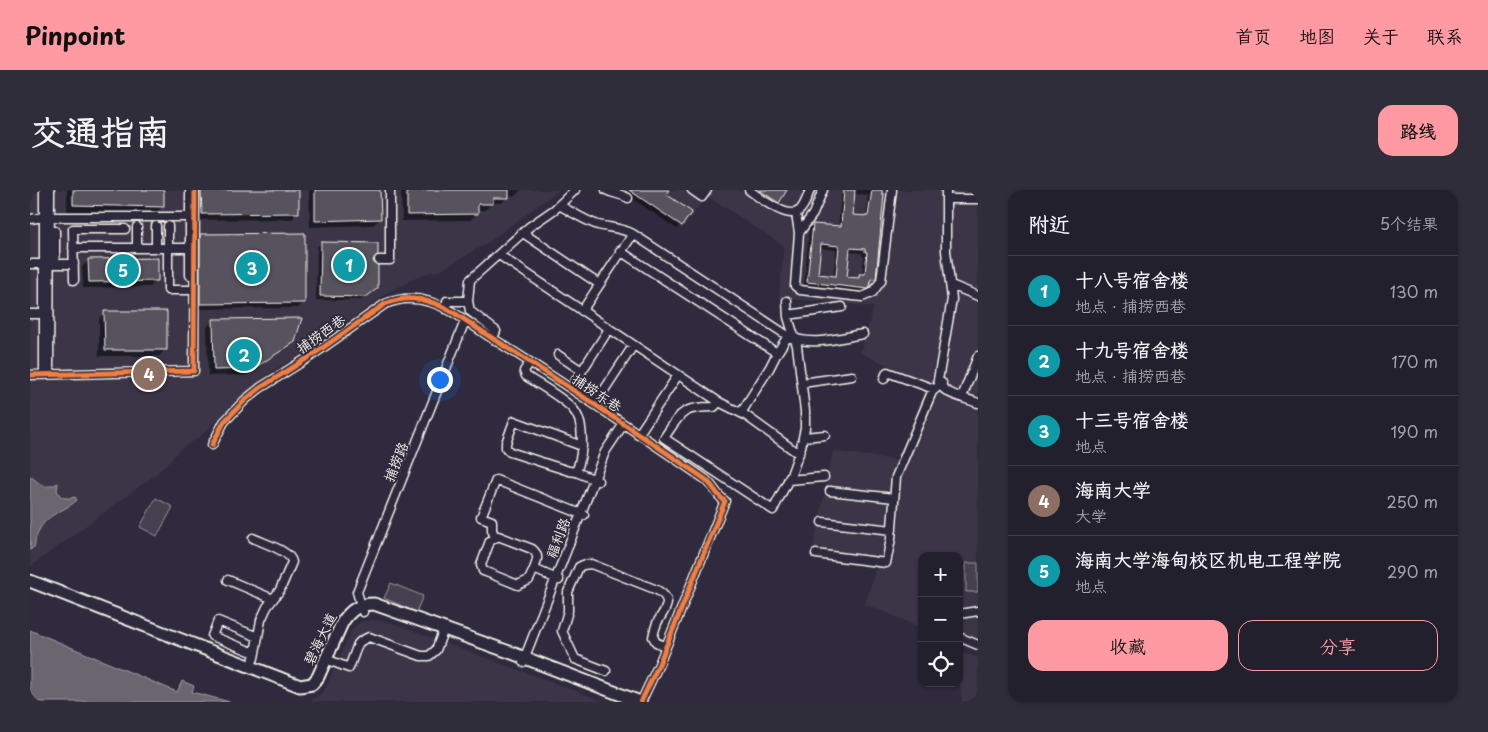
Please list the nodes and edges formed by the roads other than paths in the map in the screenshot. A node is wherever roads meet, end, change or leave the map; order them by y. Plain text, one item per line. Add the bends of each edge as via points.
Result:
1 (44, 190) edge
2 (50, 190) edge
3 (190, 190) edge
4 (195, 190) edge
5 (389, 190) edge
6 (575, 190) edge
7 (606, 190) edge
8 (692, 190) edge
9 (708, 190) edge
10 (749, 190) edge
11 (810, 190) edge
12 (823, 190) edge
13 (892, 190) edge
14 (947, 190) edge
15 (628, 198) dead end
16 (947, 199) junction
17 (978, 199) edge
18 (559, 205) junction
19 (796, 213) junction
20 (32, 219) edge
21 (47, 219) junction
22 (192, 219) junction
23 (156, 226) dead end
24 (168, 226) dead end
25 (137, 227) dead end
26 (125, 229) dead end
27 (56, 231) dead end
28 (522, 233) junction
29 (799, 233) junction
30 (633, 234) junction
31 (73, 248) junction
32 (137, 248) junction
33 (156, 248) junction
34 (168, 248) junction
35 (192, 248) junction
36 (620, 251) junction
37 (499, 255) junction
38 (385, 260) dead end
39 (30, 264) edge
40 (50, 264) junction
41 (74, 264) junction
42 (74, 280) dead end
43 (599, 284) junction
44 (953, 288) junction
45 (192, 290) junction
46 (978, 298) edge
47 (468, 301) junction
48 (786, 301) dead end
49 (842, 307) dead end
50 (446, 309) junction
51 (582, 311) junction
52 (30, 314) edge
53 (47, 314) junction
54 (788, 315) junction
55 (465, 321) junction
56 (609, 330) junction
57 (863, 334) dead end
58 (788, 336) junction
59 (493, 338) junction
60 (796, 340) junction
61 (633, 346) junction
62 (777, 354) junction
63 (558, 355) dead end
64 (978, 356) edge
65 (530, 362) junction
66 (30, 370) edge
67 (582, 371) junction
68 (47, 372) junction
69 (678, 375) junction
70 (30, 376) edge
71 (852, 376) dead end
72 (884, 379) dead end
73 (802, 383) junction
74 (939, 386) junction
75 (963, 395) junction
76 (978, 401) edge
77 (596, 402) junction
78 (719, 402) junction
79 (741, 413) junction
80 (625, 426) junction
81 (638, 435) junction
82 (825, 435) dead end
83 (804, 437) junction
84 (665, 439) junction
85 (212, 445) dead end
86 (582, 446) junction
87 (659, 449) junction
88 (799, 454) junction
89 (576, 472) junction
90 (824, 477) dead end
91 (596, 480) junction
92 (788, 480) junction
93 (830, 491) dead end
94 (894, 498) junction
95 (583, 514) junction
96 (822, 522) dead end
97 (892, 530) junction
98 (495, 537) junction
99 (253, 538) dead end
100 (816, 554) dead end
101 (534, 570) junction
102 (558, 579) junction
103 (228, 580) dead end
104 (30, 581) edge
105 (30, 587) edge
106 (273, 599) junction
107 (362, 609) junction
108 (978, 611) edge
109 (963, 613) edge
110 (662, 617) junction
111 (442, 634) junction
112 (669, 636) junction
113 (258, 637) junction
114 (963, 639) edge
115 (978, 645) edge
116 (666, 647) junction
117 (255, 653) junction
118 (331, 661) junction
119 (525, 661) junction
120 (250, 667) junction
121 (606, 671) dead end
122 (626, 702) edge
123 (640, 702) edge

1 - 21 street
2 - 21 street
3 - 22 street
4 - 22 street
5 - 38 street
6 - 18 street
7 - 15 street
8 - 9 street via 702,197
10 - 19 street via 783,212
11 - 19 street via 804,205
12 - 29 street via 813,214
13 - 29 street via 881,282 872,293 862,297 797,288 794,283
14 - 16 street
16 - 17 street
16 - 44 street via 946,251
18 - 28 street
18 - 30 street via 580,218
19 - 29 street
20 - 21 street
21 - 22 street
21 - 40 street
22 - 35 street
23 - 33 street
24 - 34 street
25 - 32 street
26 - 31 street via 73,229
27 - 40 street
28 - 37 street
28 - 43 street
30 - 36 street
30 - 58 street
31 - 32 street
31 - 41 street
32 - 33 street
33 - 34 street
34 - 35 street
34 - 45 street via 168,290
35 - 45 street
36 - 43 street
36 - 62 street
37 - 47 street via 470,280
37 - 51 street
39 - 40 street
40 - 41 street
40 - 53 street
41 - 42 street
43 - 51 street
44 - 46 street
44 - 74 street
45 - 68 street via 191,369
47 - 50 street via 447,301
47 - 59 street via 470,311 496,331
48 - 54 street
49 - 54 street
50 - 55 street, 捕捞西巷
50 - 85 street, 捕捞西巷 via 410,298 385,304 245,400 224,422
51 - 56 street
52 - 53 street
53 - 68 street
54 - 60 street
55 - 59 street, 捕捞东巷
55 - 107 street, 捕捞路 via 358,592
56 - 61 street
56 - 67 street
57 - 60 street via 816,342
58 - 60 street
58 - 62 street
59 - 65 street, 捕捞东巷
60 - 73 street
61 - 69 street
61 - 77 street
62 - 79 street
63 - 67 street
64 - 75 street
65 - 77 street, 捕捞东巷
65 - 86 street via 524,371 526,376 566,403 576,414
66 - 68 street
67 - 77 street via 576,380
68 - 70 street
69 - 78 street
69 - 81 street
71 - 73 street
72 - 74 street via 887,372
73 - 83 street via 806,423
74 - 75 street
74 - 94 street via 897,474
75 - 76 street
77 - 80 street, 捕捞东巷
78 - 79 street
78 - 84 street via 714,407 684,411
79 - 88 street
80 - 81 street, 捕捞东巷
80 - 91 street, 福利路 via 605,452
81 - 87 street, 捕捞东巷
82 - 83 street
83 - 88 street
84 - 87 street
84 - 92 street via 773,510
86 - 89 street
86 - 89 street via 514,421 506,443 510,452
87 - 112 street, 捕捞东巷 via 714,486 718,496 725,501
88 - 92 street
89 - 91 street
90 - 92 street
91 - 95 street, 福利路
93 - 94 street
94 - 97 street
95 - 98 street via 496,480 481,517 492,521
95 - 102 street, 福利路
96 - 97 street
97 - 100 street via 886,563
98 - 101 street via 535,551 538,558
98 - 101 street via 488,544 481,565 483,571 518,585 529,580
99 - 106 street via 285,552 292,559
101 - 102 street
102 - 119 street, 福利路
103 - 106 street
104 - 120 main road, 碧海大道
105 - 118 main road, 碧海大道 via 302,692 316,688
106 - 113 street via 261,620
107 - 111 main road via 385,613
107 - 118 main road, 碧海大道 via 348,623
107 - 119 main road via 374,604
107 - 120 main road, 碧海大道 via 345,618 320,674 309,686 300,686
108 - 109 street
110 - 112 street via 659,630
110 - 116 street via 653,637 654,641
110 - 121 street via 667,605 661,593 591,564 579,567 568,592 568,611 562,631 575,659
111 - 118 street via 433,654 425,657 374,638 365,638 357,647 352,669
111 - 119 main road
112 - 116 street
113 - 117 street
113 - 117 street via 218,622 212,636
114 - 115 street
116 - 123 street
117 - 120 street
119 - 122 main road
119 - 123 main road

